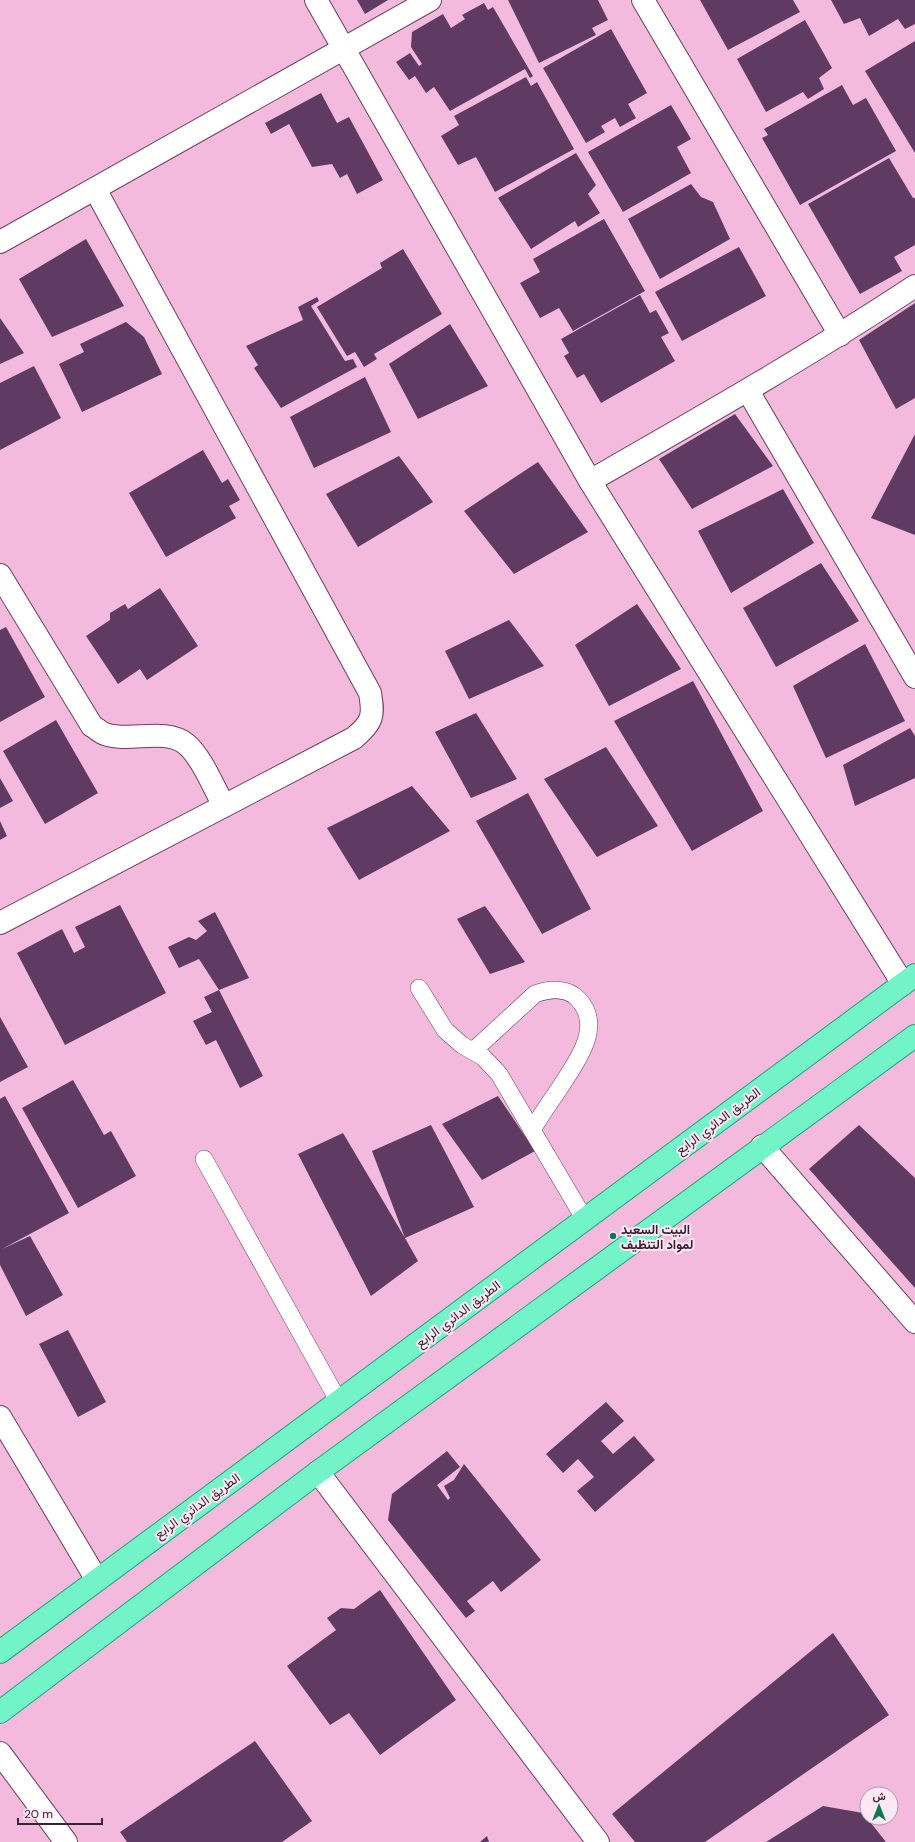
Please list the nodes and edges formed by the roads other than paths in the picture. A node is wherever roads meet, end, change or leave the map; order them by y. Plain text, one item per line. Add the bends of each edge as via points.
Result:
1 (316, 0) edge
2 (430, 0) edge
3 (643, 0) edge
4 (343, 47) junction
5 (95, 189) junction
6 (0, 242) edge
7 (915, 286) edge
8 (840, 335) junction
9 (748, 391) junction
10 (590, 481) junction
11 (3, 589) edge
12 (915, 677) edge
13 (224, 806) junction
14 (0, 923) edge
15 (909, 980) edge
16 (419, 988) dead end
17 (915, 1036) edge
18 (473, 1051) junction
19 (532, 1130) junction
20 (762, 1146) junction
21 (204, 1159) dead end
22 (585, 1220) junction
23 (915, 1322) edge
24 (339, 1402) junction
25 (0, 1417) edge
26 (318, 1472) junction
27 (97, 1580) junction
28 (0, 1652) edge
29 (0, 1712) edge
30 (0, 1753) edge
31 (66, 1842) edge
32 (598, 1842) edge

1 - 4 street
2 - 4 street
3 - 8 street
4 - 5 street
4 - 10 street
5 - 6 street
5 - 13 street via 370,693 373,712 368,727 354,738
7 - 8 street
8 - 9 street
9 - 10 street
9 - 12 street
10 - 15 street
11 - 13 street via 92,726 105,734 124,737 167,736 185,743 198,759
13 - 14 street
15 - 22 main road, الطريق الدائري الرابع
16 - 18 lane via 444,1030
17 - 20 main road
18 - 19 lane via 483,1057 499,1074
18 - 19 lane via 535,994 565,991 575,995 583,1004 588,1014 589,1025 584,1048
19 - 22 lane
20 - 23 street
20 - 26 main road
21 - 24 lane
22 - 24 main road, الطريق الدائري الرابع
24 - 27 main road, الطريق الدائري الرابع
25 - 27 street
26 - 29 main road
26 - 32 street
27 - 28 main road, الطريق الدائري الرابع
30 - 31 street

